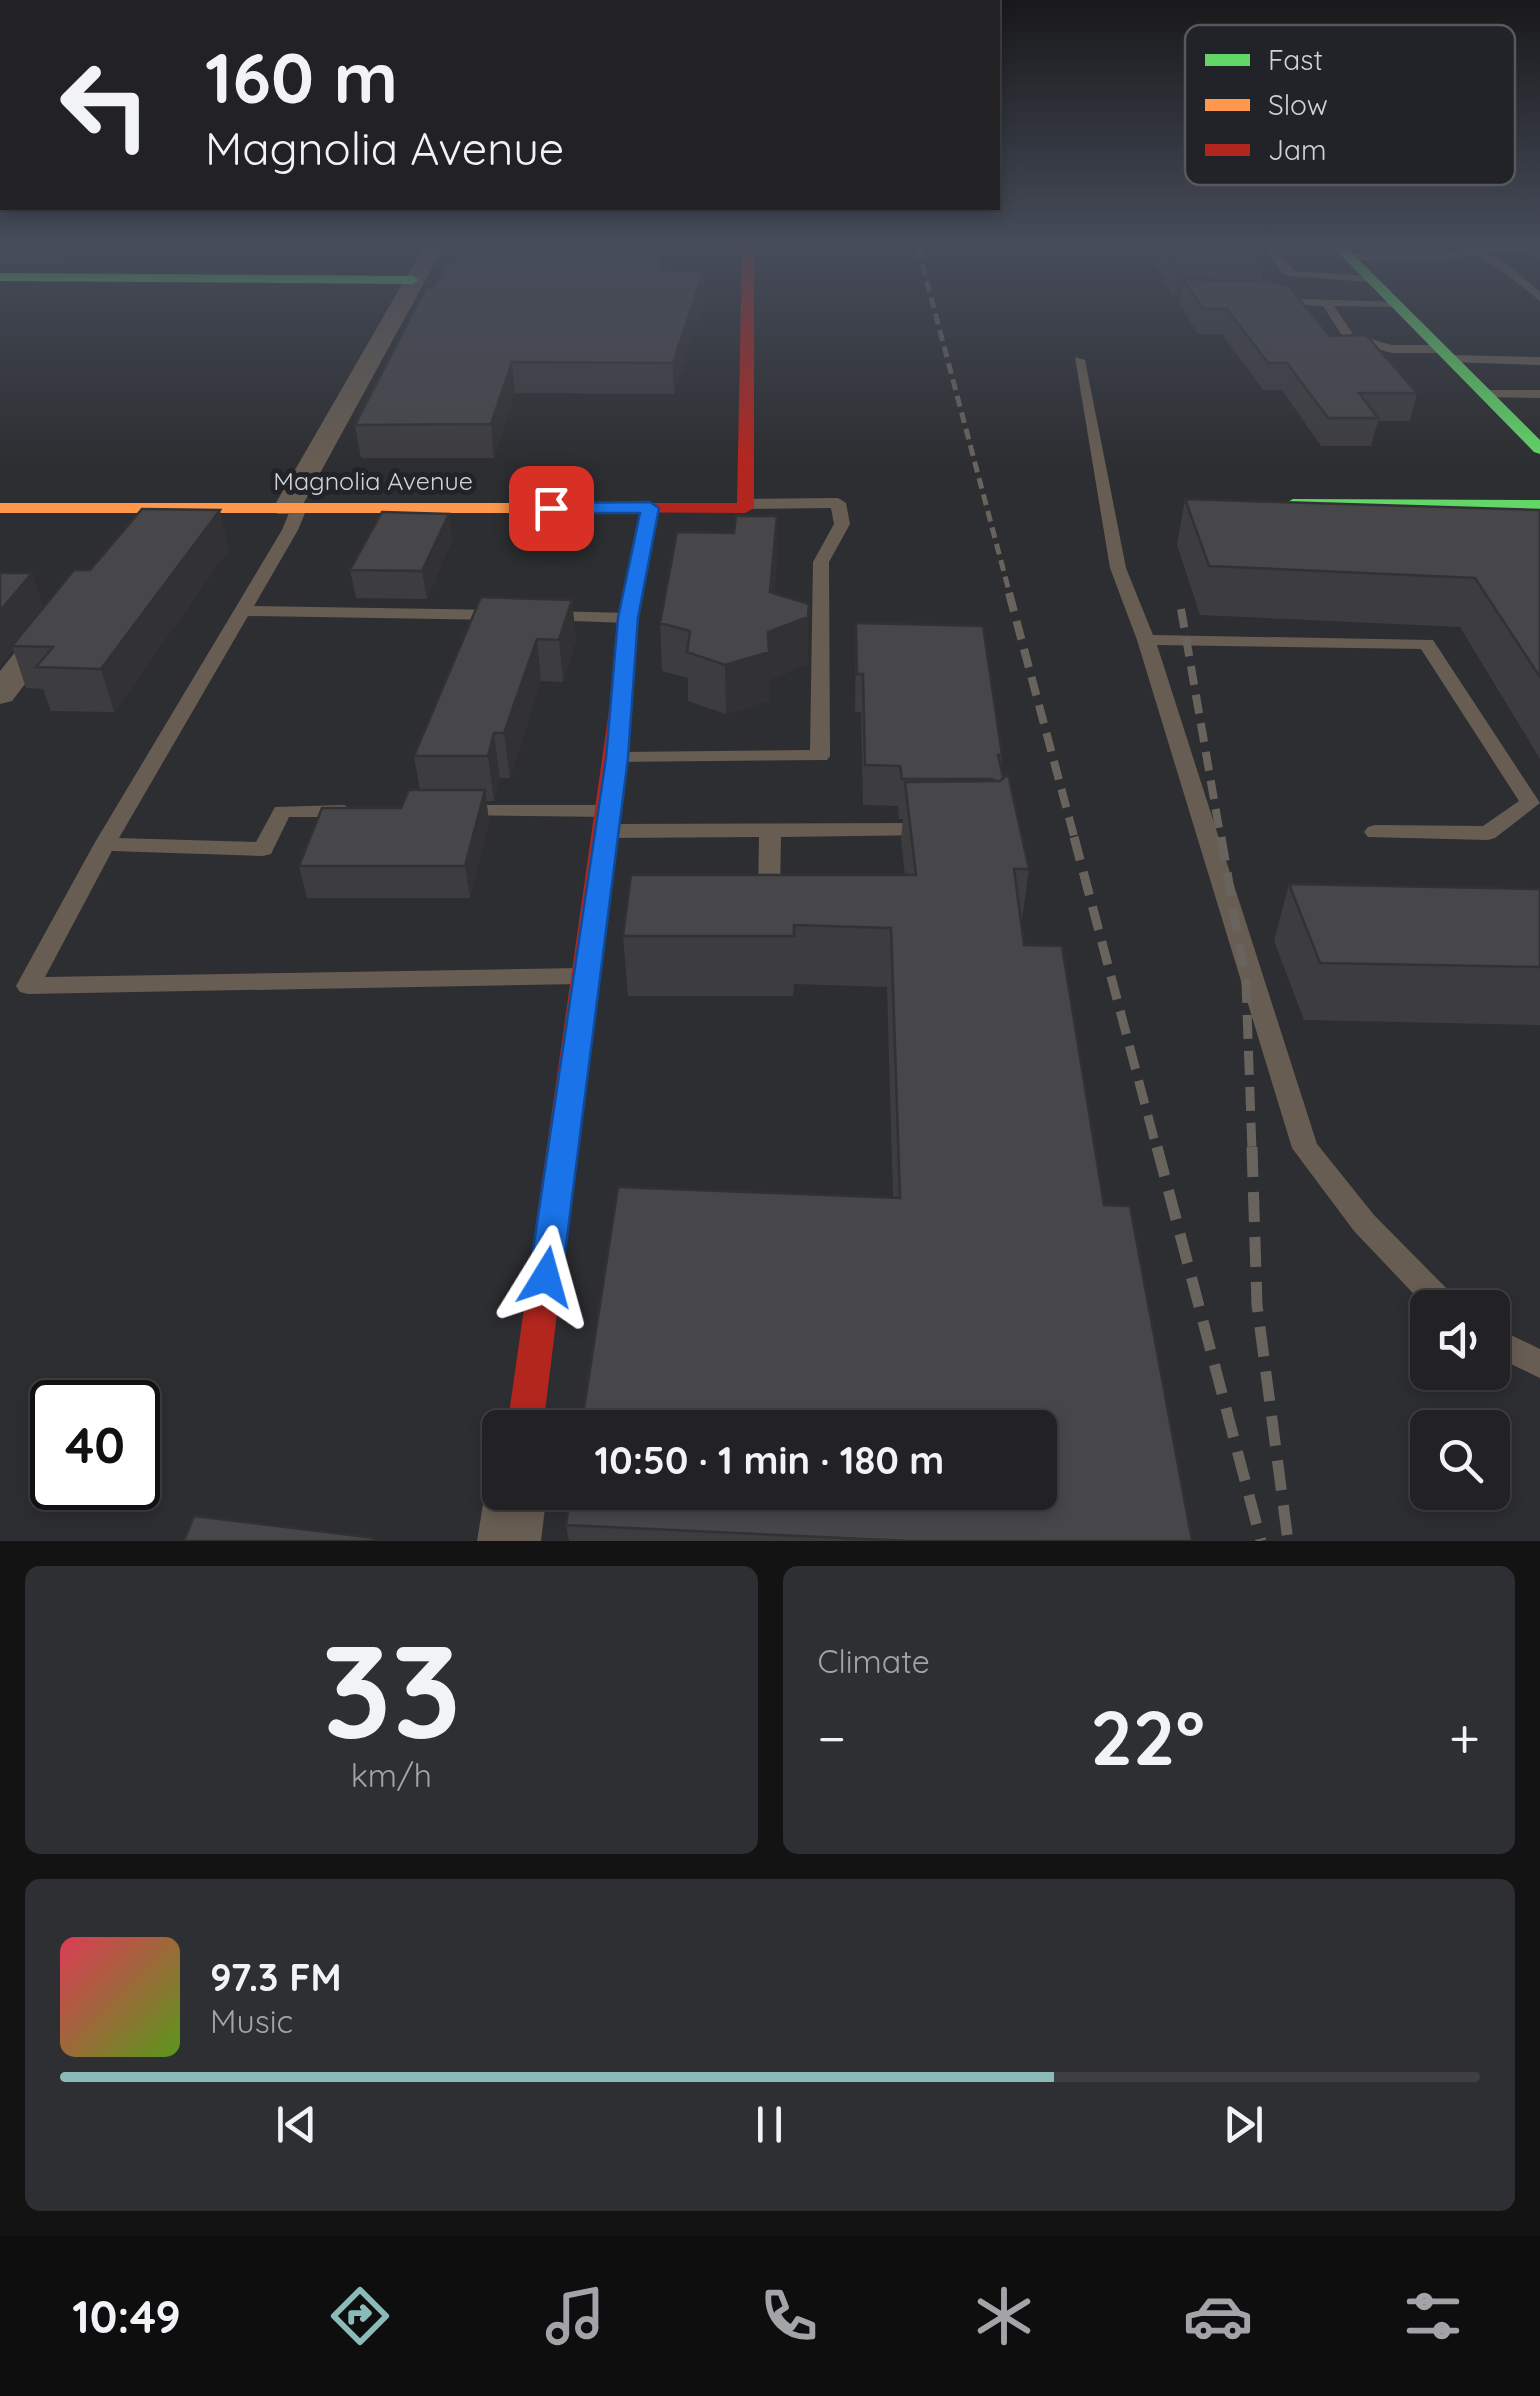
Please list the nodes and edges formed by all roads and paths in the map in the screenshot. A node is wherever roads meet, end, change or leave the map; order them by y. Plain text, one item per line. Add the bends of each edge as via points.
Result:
1 (398, 320) edge
2 (747, 320) edge
3 (1338, 320) edge
4 (1412, 320) edge
5 (1445, 354) junction
6 (1079, 360) dead end
7 (1540, 360) edge
8 (1484, 394) junction
9 (1540, 394) edge
10 (1540, 449) edge
11 (1269, 504) edge
12 (1540, 505) edge
13 (745, 506) junction
14 (0, 508) edge
15 (146, 508) junction
16 (293, 508) junction
17 (650, 508) junction
18 (123, 537) edge
19 (74, 600) edge
20 (243, 611) junction
21 (519, 616) edge
22 (539, 616) edge
23 (628, 618) junction
24 (1146, 640) junction
25 (0, 694) edge
26 (617, 758) junction
27 (358, 812) edge
28 (434, 812) edge
29 (609, 821) junction
30 (770, 830) junction
31 (947, 830) edge
32 (1375, 832) dead end
33 (105, 844) junction
34 (808, 897) edge
35 (587, 976) junction
36 (1429, 1290) edge
37 (1510, 1348) edge
38 (1540, 1364) edge
39 (527, 1410) edge
40 (513, 1510) edge
41 (509, 1541) edge

1 - 16 street
2 - 13 street
3 - 5 lane via 1349,336 1392,350
4 - 5 street
5 - 7 lane
5 - 8 street
6 - 24 lane via 1118,568
8 - 9 lane
8 - 10 street
11 - 12 street
13 - 17 street, Magnolia Avenue
13 - 26 lane via 838,502 842,524 822,562 820,756
14 - 15 street, Magnolia Avenue
15 - 16 street, Magnolia Avenue
15 - 18 street
16 - 17 street, Magnolia Avenue
16 - 20 lane
17 - 23 street
19 - 25 street
20 - 21 lane
20 - 33 lane
22 - 23 lane
23 - 26 street
24 - 32 lane via 1428,644 1530,803 1488,833
24 - 36 lane via 1305,1148
26 - 29 street
27 - 33 lane via 282,811 264,849
28 - 29 lane
29 - 30 lane
29 - 35 street
30 - 31 lane
30 - 34 lane via 769,897
33 - 35 lane via 28,986
35 - 39 street
37 - 38 lane
40 - 41 street

